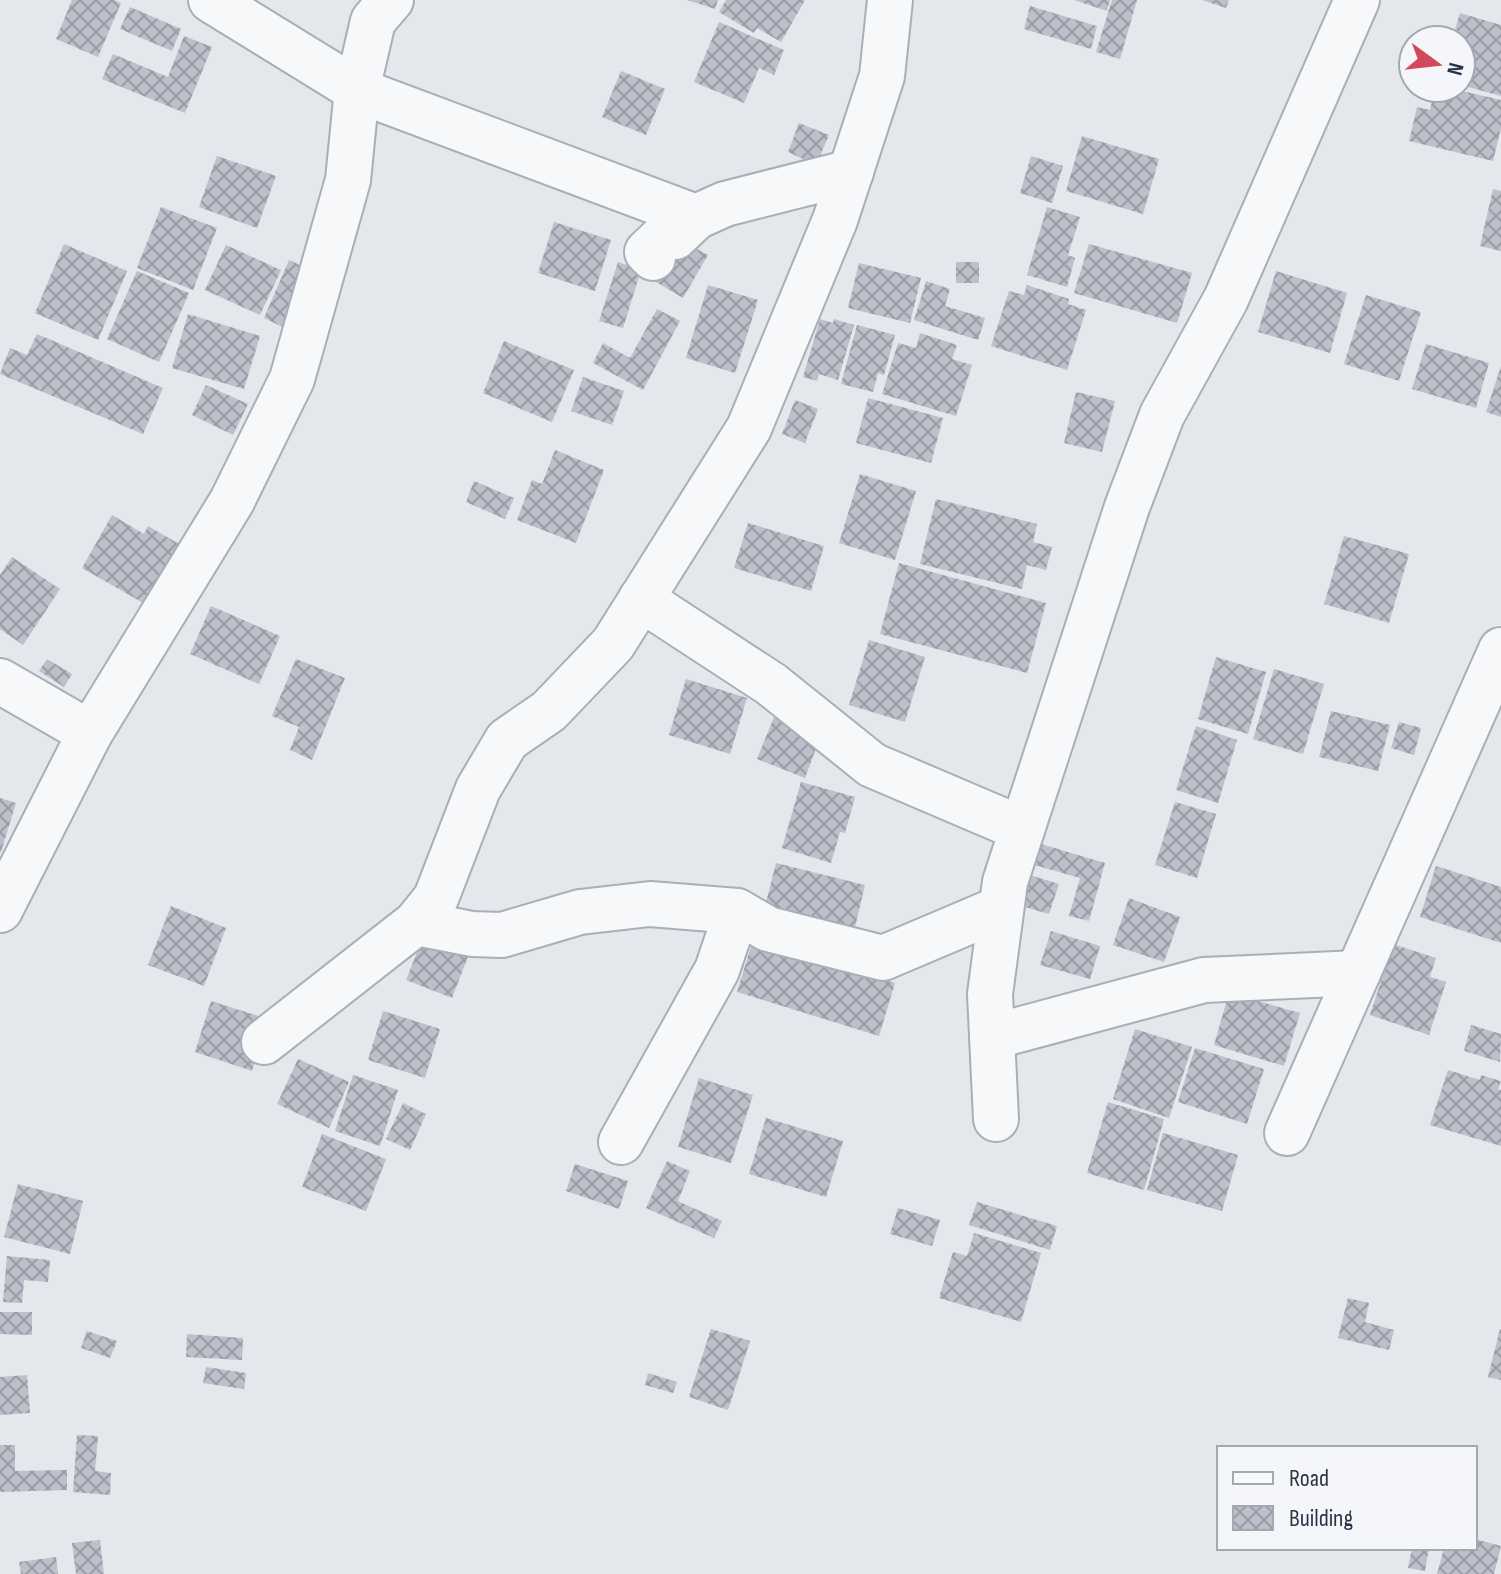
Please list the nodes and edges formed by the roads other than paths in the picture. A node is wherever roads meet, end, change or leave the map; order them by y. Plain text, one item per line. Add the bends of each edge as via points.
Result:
1 (211, 0) edge
2 (391, 0) edge
3 (890, 0) edge
4 (1357, 0) edge
5 (357, 90) junction
6 (851, 172) junction
7 (696, 217) junction
8 (653, 258) dead end
9 (641, 599) junction
10 (1501, 650) edge
11 (0, 681) edge
12 (90, 733) junction
13 (1022, 829) junction
14 (1001, 908) junction
15 (0, 910) edge
16 (737, 911) junction
17 (416, 923) junction
18 (1358, 973) junction
19 (992, 1037) junction
20 (264, 1042) dead end
21 (996, 1119) dead end
22 (1287, 1133) dead end
23 (621, 1142) dead end

1 - 5 street
2 - 5 street via 373,21
3 - 6 street via 882,76
4 - 13 street via 1226,299 1162,415
5 - 7 street
5 - 12 street via 348,180 292,379 232,501
6 - 7 street via 725,204
6 - 9 street via 749,428
7 - 8 street via 675,237 669,231 647,252
9 - 13 street via 771,684 872,765
9 - 17 street via 613,644 549,711 507,740 478,789 436,898
10 - 18 street
11 - 12 street
12 - 15 street
13 - 14 street
14 - 16 street via 883,958 768,929
14 - 19 street via 990,994
16 - 17 street via 650,904 580,912 502,935
16 - 23 street via 717,970
17 - 20 street
18 - 19 street via 1204,980
18 - 22 street
19 - 21 street

